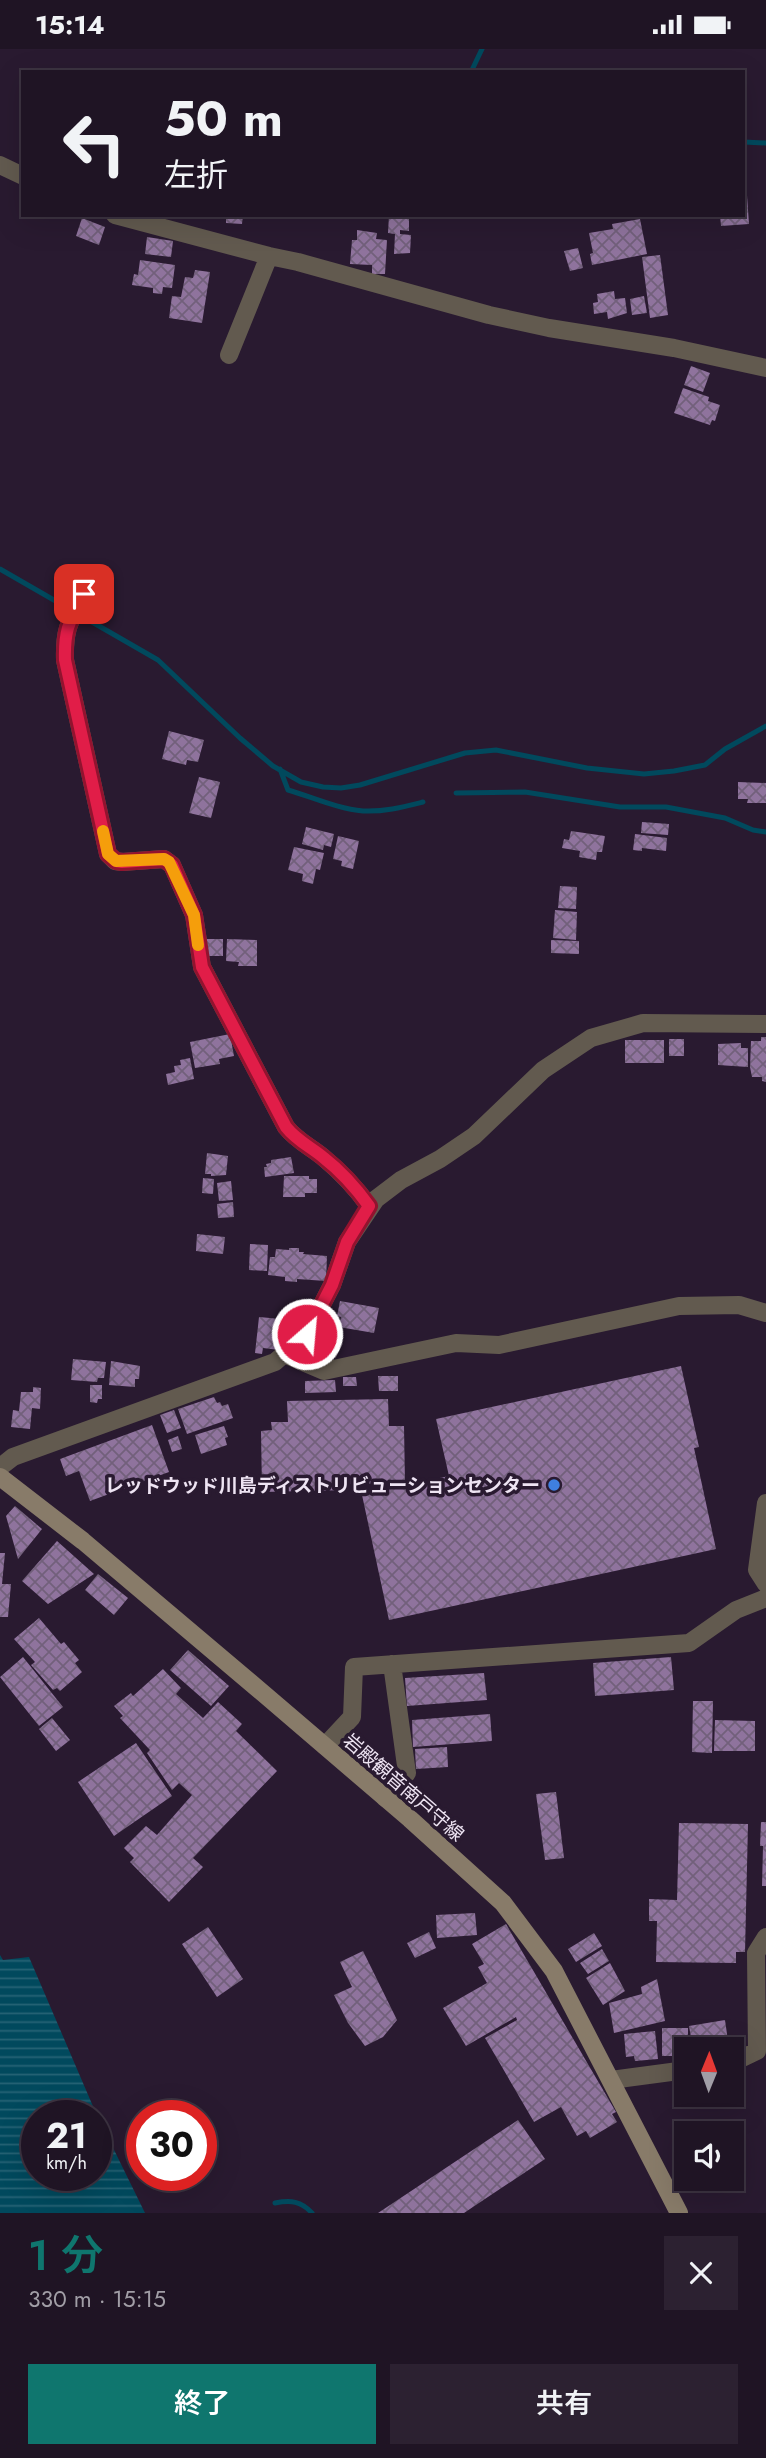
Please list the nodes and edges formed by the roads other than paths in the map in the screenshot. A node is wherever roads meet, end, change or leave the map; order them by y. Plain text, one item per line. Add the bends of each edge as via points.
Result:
1 (0, 165) edge
2 (21, 175) edge
3 (123, 217) edge
4 (269, 256) junction
5 (229, 355) dead end
6 (766, 368) edge
7 (82, 598) dead end
8 (766, 1024) edge
9 (369, 1206) junction
10 (766, 1313) edge
11 (284, 1354) junction
12 (0, 1467) edge
13 (0, 1477) edge
14 (766, 1503) edge
15 (766, 1584) edge
16 (766, 1598) edge
17 (392, 1664) junction
18 (324, 1746) junction
19 (386, 1798) junction
20 (766, 1937) edge
21 (744, 2057) edge
22 (674, 2072) edge
23 (611, 2080) junction
24 (679, 2213) edge

1 - 2 street
3 - 4 street
4 - 5 street
4 - 6 street via 489,315
7 - 9 street via 65,638 68,674 108,854 116,861 164,859 172,865 194,915 202,967 286,1127 351,1181
8 - 9 street via 643,1024 591,1038 544,1070 474,1136 390,1187
9 - 11 street via 347,1242 307,1334
10 - 11 street via 739,1305 679,1306 499,1345 456,1343 324,1371
11 - 12 street via 219,1384 13,1457
13 - 18 main road, 岩殿観音南戸守線 via 83,1541
14 - 15 street via 757,1570
16 - 17 street via 736,1610 689,1643
17 - 18 street via 354,1667 352,1717
17 - 19 street via 407,1773
18 - 19 main road, 岩殿観音南戸守線
19 - 23 main road, 岩殿観音南戸守線 via 503,1903 554,1971
20 - 21 street via 756,1953 757,2051
22 - 23 street
23 - 24 main road, 岩殿観音南戸守線

